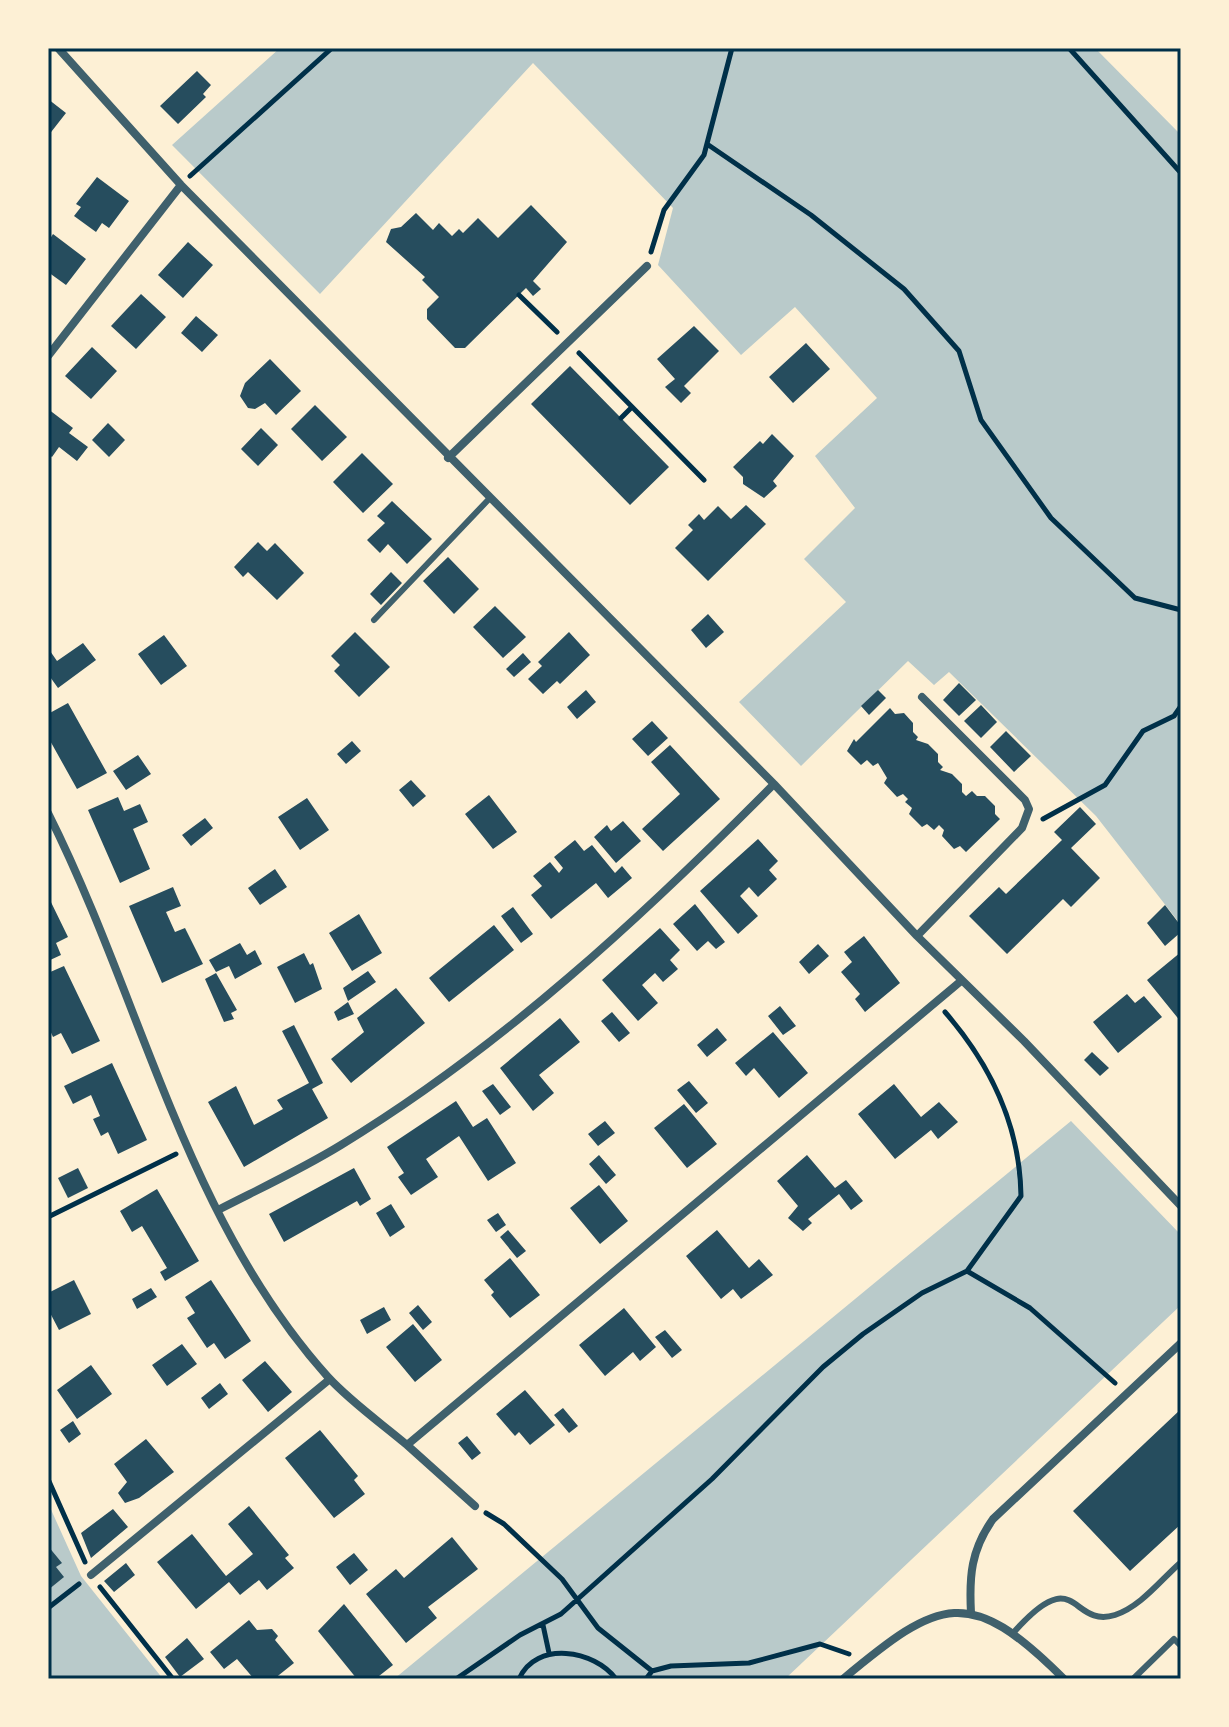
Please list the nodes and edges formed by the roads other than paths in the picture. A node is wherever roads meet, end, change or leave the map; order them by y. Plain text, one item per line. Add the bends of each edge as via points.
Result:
1 (58, 48) edge
2 (181, 185) junction
3 (647, 266) road end
4 (48, 356) edge
5 (448, 458) junction
6 (489, 499) junction
7 (374, 620) dead end
8 (922, 697) dead end
9 (774, 784) junction
10 (48, 813) edge
11 (917, 936) junction
12 (961, 981) junction
13 (1181, 1206) edge
14 (218, 1210) junction
15 (1181, 1343) edge
16 (330, 1379) junction
17 (407, 1445) junction
18 (475, 1506) road end
19 (1179, 1564) dead end
20 (91, 1575) road end
21 (971, 1613) junction
22 (1014, 1632) junction
23 (1181, 1646) edge
24 (843, 1679) edge
25 (1064, 1679) edge
26 (1133, 1679) edge

1 - 2 street
2 - 4 street
2 - 5 street
3 - 5 street
5 - 6 street
6 - 7 lane
6 - 9 street
8 - 11 street via 1029,809 1022,828
9 - 11 street
9 - 14 street via 562,982 477,1053 339,1146
10 - 14 street
11 - 12 street
12 - 13 street
12 - 17 street
14 - 16 street via 266,1297
15 - 21 street via 993,1519 970,1566
16 - 17 street
16 - 20 street
17 - 18 street
19 - 22 lane via 1133,1606 1113,1616 1052,1598 1038,1605
21 - 22 street
21 - 24 street via 908,1627
22 - 25 street
23 - 26 lane via 1174,1639

